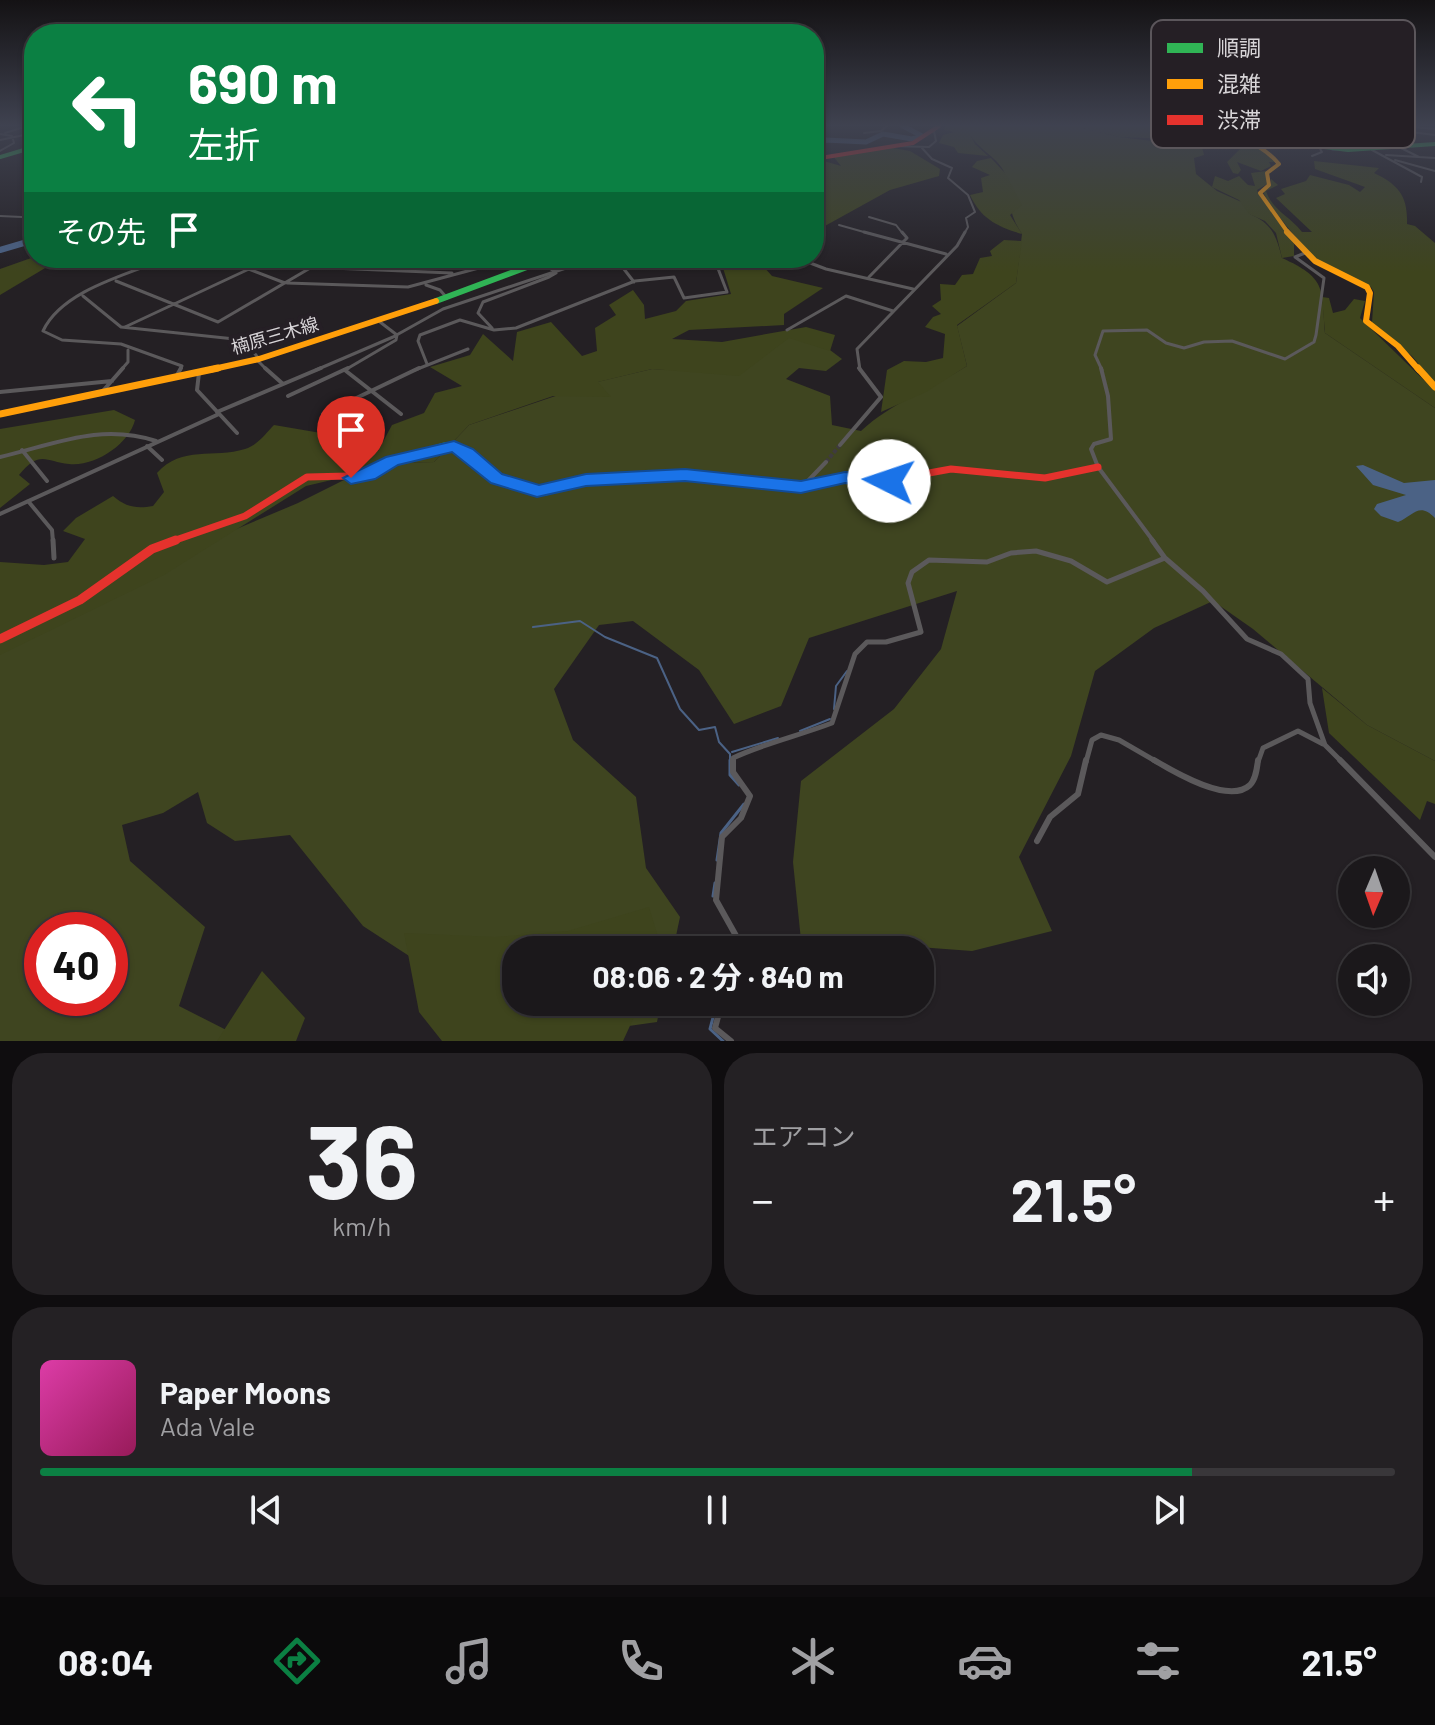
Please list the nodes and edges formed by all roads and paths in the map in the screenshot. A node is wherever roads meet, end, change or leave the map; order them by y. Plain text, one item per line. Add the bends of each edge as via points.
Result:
1 (949, 175) edge
2 (1267, 175) edge
3 (1417, 175) edge
4 (1421, 182) dead end
5 (0, 216) edge
6 (869, 217) dead end
7 (24, 219) edge
8 (839, 225) dead end
9 (903, 242) junction
10 (1305, 253) junction
11 (946, 254) junction
12 (824, 266) edge
13 (144, 268) edge
14 (310, 268) edge
15 (331, 268) edge
16 (470, 268) edge
17 (518, 268) edge
18 (549, 268) edge
19 (564, 268) edge
20 (623, 268) edge
21 (718, 268) edge
22 (249, 269) joint
23 (554, 271) junction
24 (455, 273) junction
25 (869, 277) junction
26 (116, 281) junction
27 (634, 282) junction
28 (286, 283) junction
29 (424, 284) junction
30 (913, 289) junction
31 (82, 296) junction
32 (447, 298) junction
33 (171, 306) junction
34 (893, 311) junction
35 (379, 321) junction
36 (123, 328) junction
37 (494, 330) junction
38 (787, 330) dead end
39 (397, 335) junction
40 (468, 349) dead end
41 (128, 350) junction
42 (258, 360) junction
43 (427, 364) junction
44 (345, 370) junction
45 (199, 373) junction
46 (176, 377) junction
47 (112, 381) junction
48 (283, 384) junction
49 (1435, 387) edge
50 (371, 391) junction
51 (0, 392) edge
52 (102, 392) junction
53 (288, 396) dead end
54 (218, 413) junction
55 (0, 414) edge
56 (323, 414) dead end
57 (401, 414) dead end
58 (237, 433) dead end
59 (157, 441) junction
60 (840, 445) tunnel mouth
61 (147, 446) junction
62 (22, 450) junction
63 (0, 457) edge
64 (162, 460) dead end
65 (826, 462) tunnel mouth
66 (1098, 467) junction
67 (47, 481) dead end
68 (801, 487) junction
69 (28, 501) junction
70 (0, 514) edge
71 (54, 558) dead end
72 (1165, 558) junction
73 (0, 639) edge
74 (1325, 745) junction
75 (1037, 841) dead end
76 (1435, 857) edge
77 (736, 936) edge
78 (718, 1016) edge
79 (731, 1041) edge

1 - 11 street via 974,207 957,246
2 - 10 main road via 1269,185 1260,193
3 - 4 street
5 - 7 street
6 - 9 street via 896,225 907,238
8 - 9 street
9 - 11 street
9 - 25 street
10 - 49 main road via 1322,267 1367,287 1366,321 1398,346
10 - 66 street via 1295,257 1324,278 1316,335 1314,342 1285,359 1232,341 1174,347 1138,329 1099,335 1095,355 1107,378 1105,394 1113,420 1111,439 1091,449
11 - 30 street
12 - 25 street
13 - 26 street
14 - 28 street
15 - 24 street
16 - 24 street
17 - 32 main road, 楠原三木線
18 - 23 street
19 - 23 street
20 - 27 street
21 - 27 street via 727,292 684,298 674,277
22 - 28 street
22 - 33 street
23 - 37 street via 483,302 478,313
23 - 39 street via 443,309
24 - 29 street
25 - 30 street
26 - 31 street
26 - 33 street
27 - 37 street via 521,327
28 - 29 street
28 - 33 street via 218,322
29 - 32 street
30 - 34 street
31 - 36 street
31 - 41 street via 49,317 45,334 121,344
32 - 35 main road, 楠原三木線
33 - 36 street
34 - 38 street via 846,296
34 - 60 street via 857,349 859,373 881,397
35 - 39 street
35 - 42 main road, 楠原三木線
36 - 42 street via 244,340
37 - 43 street via 460,320 428,331 418,341
39 - 44 street
39 - 48 street
40 - 43 street
41 - 46 street via 182,366
41 - 47 street via 128,362
42 - 45 main road, 楠原三木線
42 - 48 street
43 - 50 street
44 - 50 street
44 - 53 street
45 - 46 main road, 楠原三木線
45 - 54 street via 197,390
46 - 52 main road, 楠原三木線
47 - 51 street
47 - 52 street
48 - 54 street
50 - 56 street
50 - 57 street
52 - 55 main road, 楠原三木線
54 - 58 street
54 - 59 street
59 - 61 street
59 - 62 street via 108,431
61 - 64 street
61 - 69 street
62 - 63 street
62 - 67 street
65 - 68 street
66 - 68 main road via 1045,478 951,469 885,481 840,478
66 - 72 street
68 - 73 main road via 685,475 586,480 537,491 497,479 468,452 444,446 392,461 369,475 307,477 245,516 152,549 88,595
69 - 70 street
69 - 71 street via 52,530
72 - 74 street via 1203,591 1232,627 1281,654 1308,679 1310,703
72 - 77 street via 1107,582 1071,561 1036,551 987,562 929,560 912,572 909,592 921,632 867,642 855,654 832,723 733,758 733,772 750,796 741,818 722,837 716,900
74 - 75 street via 1298,731 1263,748 1251,785 1241,791 1215,789 1119,740 1094,737 1080,791 1056,811
74 - 76 street
78 - 79 street via 715,1028

